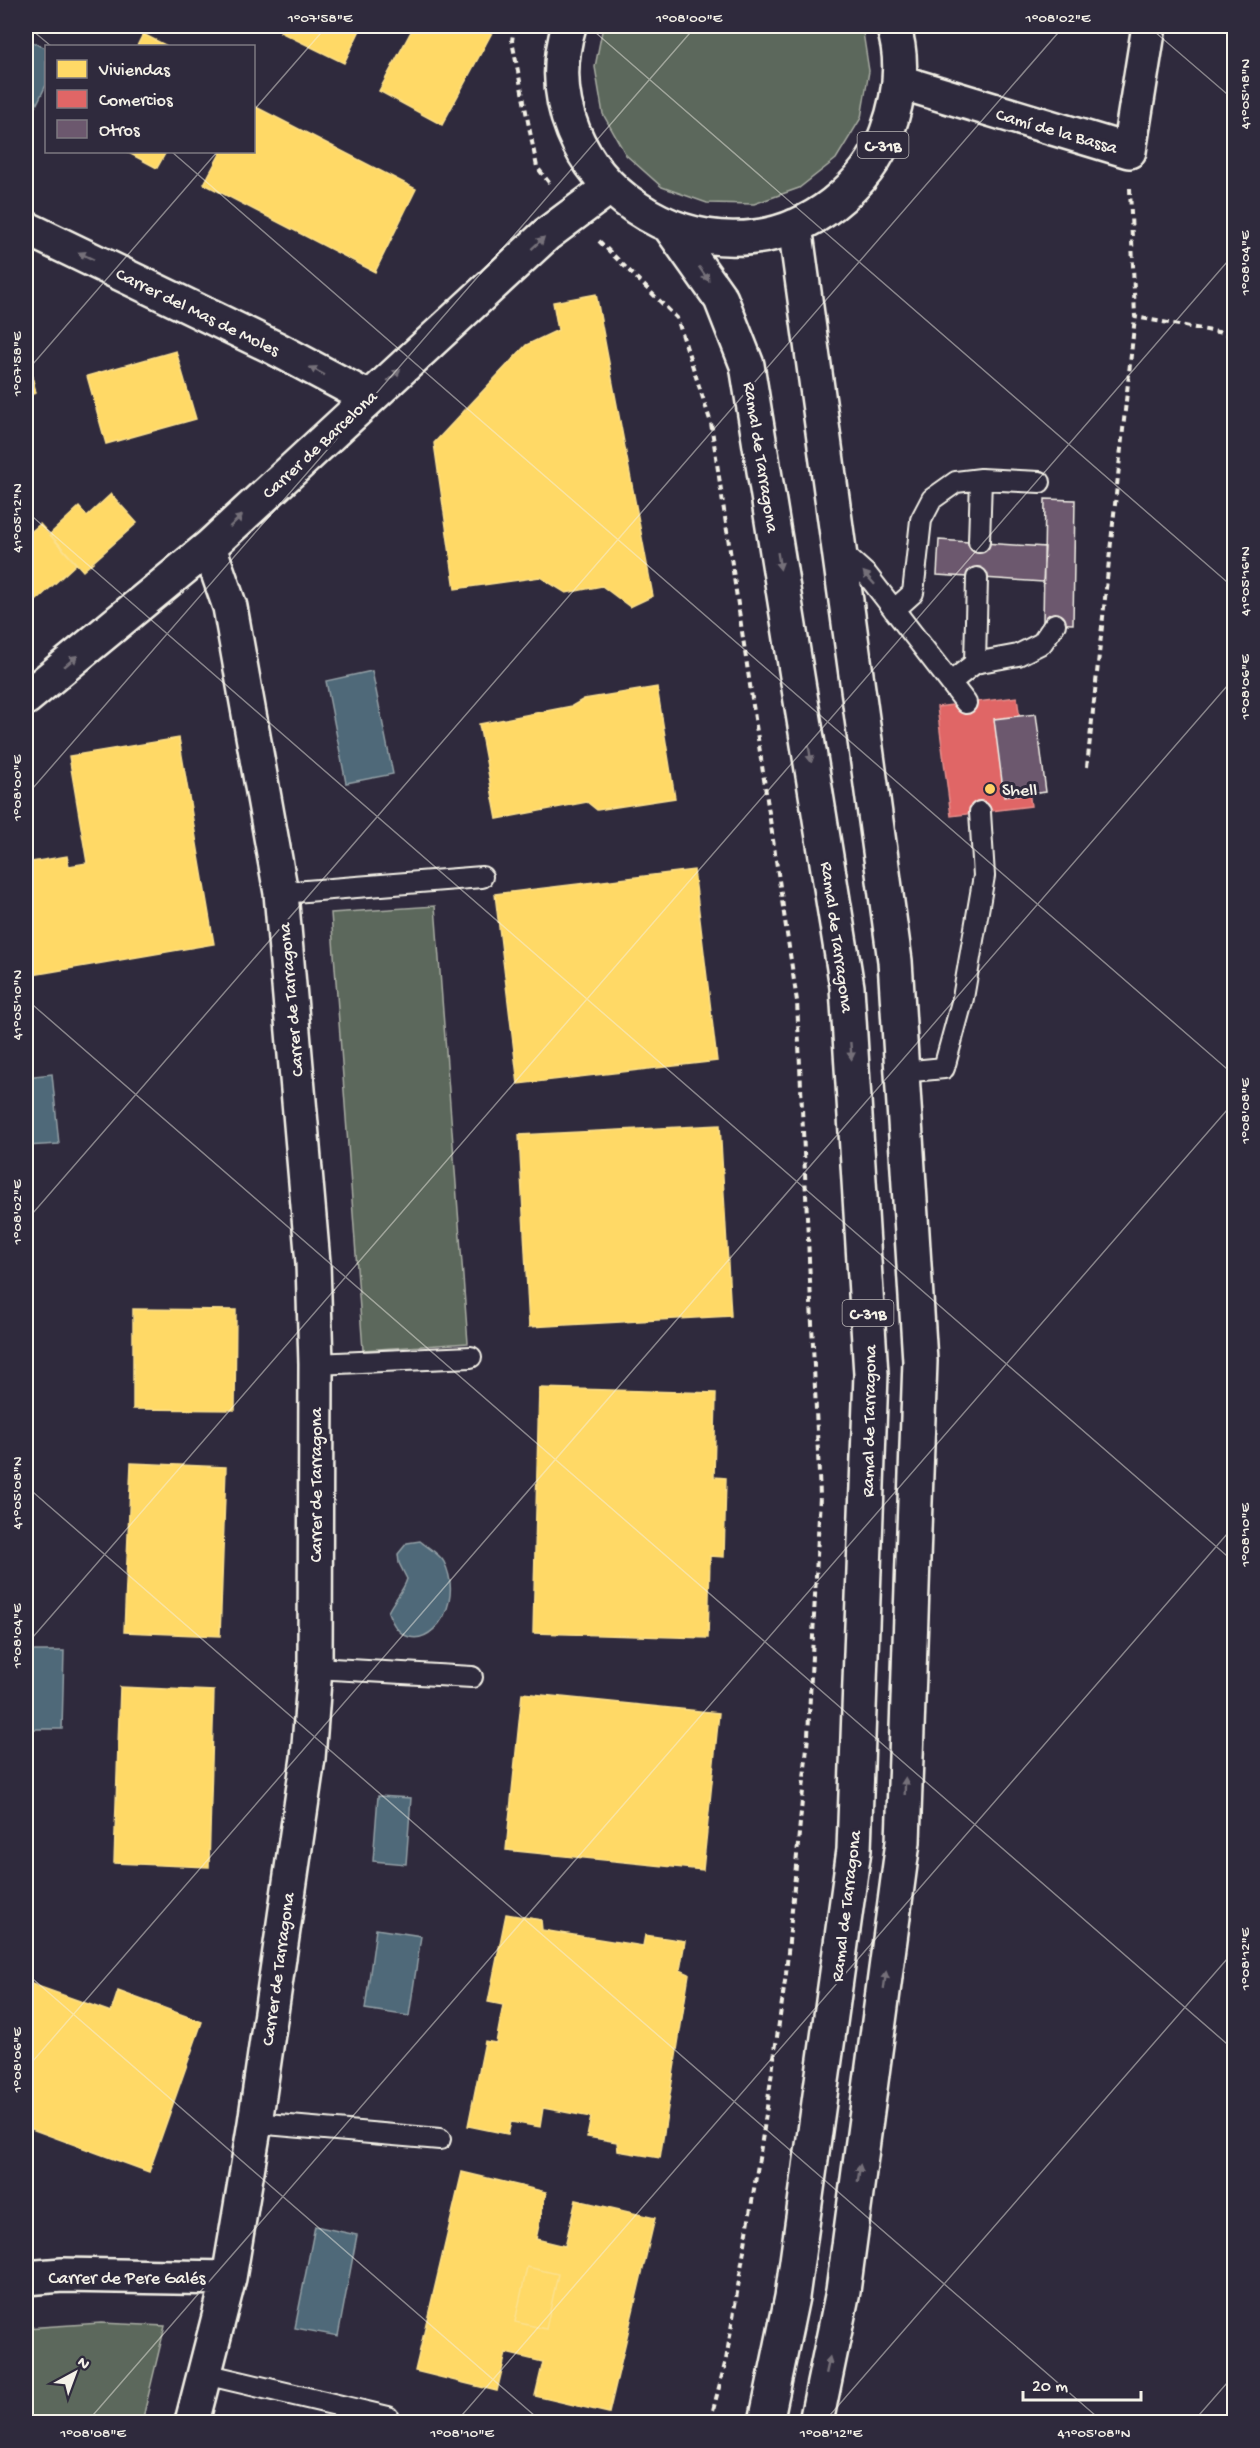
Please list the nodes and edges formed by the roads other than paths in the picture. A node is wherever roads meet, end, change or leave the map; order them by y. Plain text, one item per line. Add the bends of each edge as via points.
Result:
1 (893, 26) edge
2 (1149, 26) edge
3 (562, 36) edge
4 (900, 81) junction
5 (610, 187) junction
6 (795, 226) junction
7 (670, 227) junction
8 (26, 228) edge
9 (369, 398) junction
10 (981, 479) junction
11 (1040, 482) dead end
12 (979, 542) dead end
13 (209, 547) junction
14 (838, 550) junction
15 (977, 578) dead end
16 (894, 610) junction
17 (1055, 624) dead end
18 (975, 663) junction
19 (951, 682) junction
20 (26, 698) edge
21 (966, 704) dead end
22 (980, 813) dead end
23 (482, 877) dead end
24 (281, 893) junction
25 (902, 1072) junction
26 (471, 1357) dead end
27 (316, 1364) junction
28 (315, 1668) junction
29 (472, 1677) dead end
30 (255, 2123) junction
31 (440, 2139) dead end
32 (26, 2278) edge
33 (230, 2278) junction
34 (204, 2374) junction
35 (388, 2417) dead end
36 (192, 2422) edge
37 (766, 2422) edge
38 (816, 2422) edge

1 - 4 main road, C-31B
2 - 4 main road, Camí de la Bassa via 1129,151
3 - 5 main road, C-31B via 565,96 573,126 582,148
4 - 6 main road, C-31B via 884,142 868,169 823,212
5 - 7 main road, C-31B via 648,216
9 -> 5 main road, Carrer de Barcelona via 547,234
6 - 7 main road, C-31B via 770,234 720,238
6 - 14 main road, C-31B
7 -> 37 main road, Ramal de Tarragona / C-31B via 721,299 747,365 847,987 871,1374 854,1850 792,2297
9 -> 8 main road, Carrer del Mas de Moles via 275,348
13 -> 9 main road, Carrer de Barcelona
10 - 11 lane
10 - 12 lane
10 - 16 lane via 956,482 933,499 921,520 913,593
20 -> 13 main road, Carrer de Barcelona
13 - 24 main road, Carrer de Tarragona via 230,607
16 -> 14 lane via 868,576
14 - 25 main road, C-31B via 895,961
15 - 18 lane
16 - 19 lane
17 - 18 lane via 1042,643 1018,655
18 - 19 lane
19 - 21 lane
22 - 25 lane via 984,876 963,998 944,1068
23 - 24 lane
24 - 27 main road, Carrer de Tarragona via 313,1263
38 -> 25 main road, C-31B via 843,2291 903,1842 920,1361
26 - 27 lane
27 - 28 main road, Carrer de Tarragona
28 - 29 lane
28 - 30 main road, Carrer de Tarragona via 308,1758
30 - 31 lane
30 - 33 main road, Carrer de Tarragona
32 - 33 main road, Carrer de Pere Galés
33 - 34 main road, Carrer de Tarragona
34 - 35 lane
34 - 36 main road, Carrer de Tarragona

